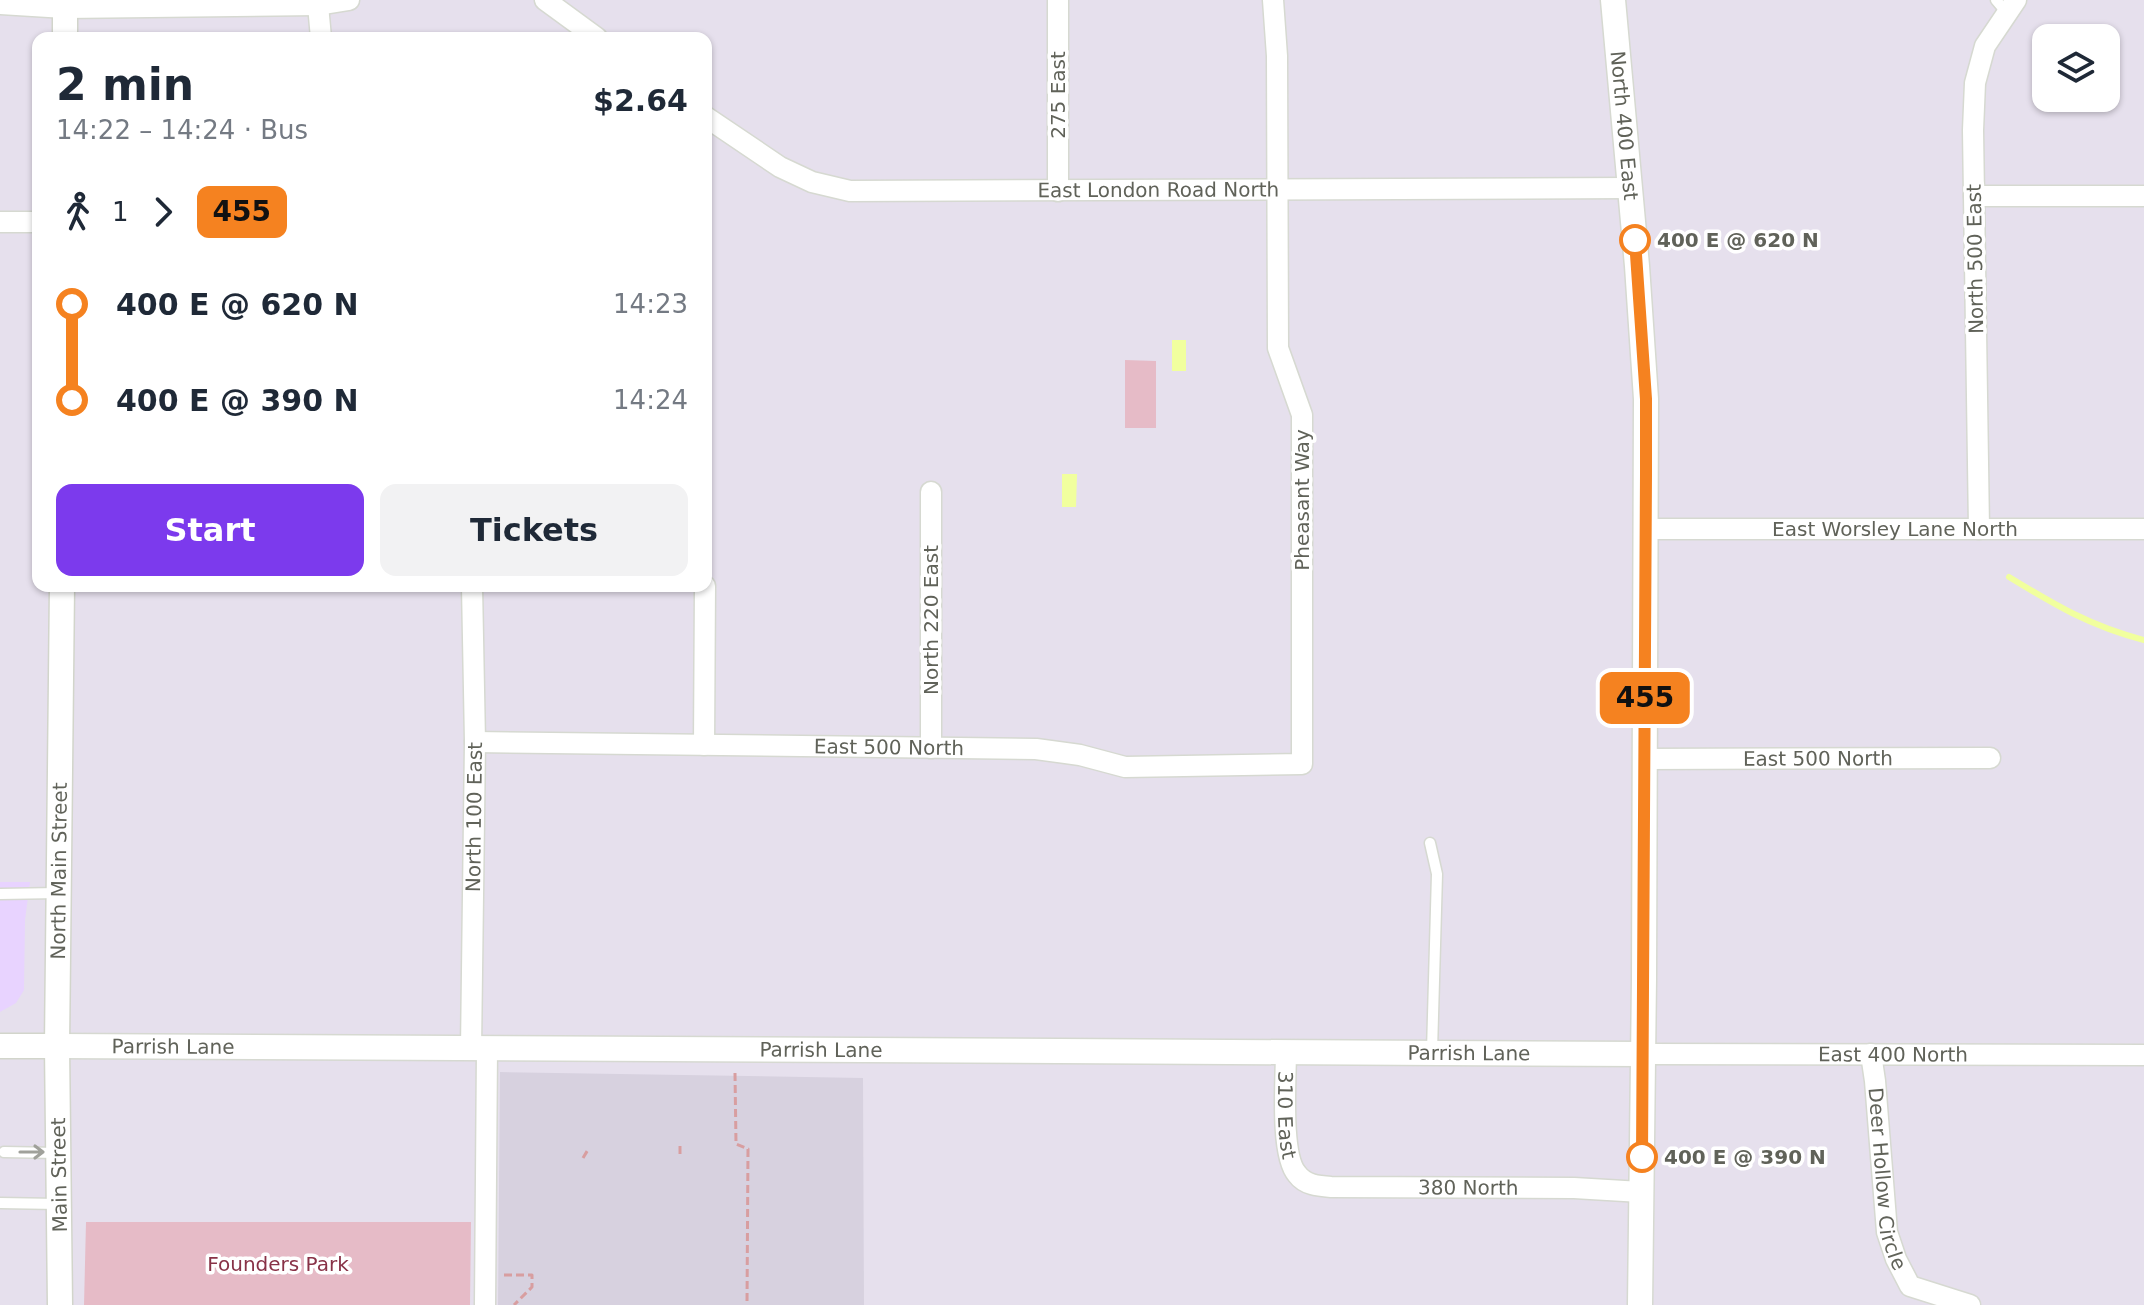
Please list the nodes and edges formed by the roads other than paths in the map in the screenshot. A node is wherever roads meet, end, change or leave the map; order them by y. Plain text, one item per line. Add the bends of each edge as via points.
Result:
1 (349, 0) edge
2 (545, 0) edge
3 (1058, 0) edge
4 (1273, 0) edge
5 (1613, 0) edge
6 (0, 4) edge
7 (65, 4) edge
8 (2006, 4) edge
9 (318, 5) junction
10 (65, 32) edge
11 (320, 32) edge
12 (589, 32) edge
13 (712, 121) edge
14 (1630, 188) junction
15 (1058, 191) junction
16 (1277, 191) junction
17 (1974, 196) junction
18 (2144, 196) edge
19 (0, 222) edge
20 (32, 222) edge
21 (931, 492) dead end
22 (1647, 529) junction
23 (1979, 529) junction
24 (2144, 529) edge
25 (62, 592) edge
26 (472, 592) edge
27 (705, 592) edge
28 (475, 742) junction
29 (704, 745) junction
30 (931, 748) junction
31 (1990, 758) dead end
32 (1644, 759) junction
33 (1302, 764) joint
34 (1430, 843) dead end
35 (60, 893) junction
36 (0, 894) edge
37 (0, 1046) edge
38 (57, 1046) junction
39 (479, 1049) junction
40 (1286, 1051) junction
41 (1432, 1051) junction
42 (1643, 1054) junction
43 (1871, 1054) junction
44 (2144, 1055) edge
45 (4, 1152) dead end
46 (60, 1153) junction
47 (1297, 1175) joint
48 (1641, 1192) junction
49 (0, 1203) edge
50 (60, 1204) junction
51 (60, 1305) edge
52 (485, 1305) edge
53 (1640, 1305) edge
54 (1970, 1305) edge

1 - 9 street
2 - 12 street
3 - 15 street, 275 East
4 - 16 street, Pheasant Way
5 - 14 street, North 400 East
6 - 7 street
7 - 9 street
7 - 10 street
8 - 17 street, North 500 East via 1985,46 1975,83
9 - 11 street
13 - 15 street, East London Road North via 780,167 850,191
14 - 16 street, East London Road North
14 - 22 street, North 400 East via 1646,399
15 - 16 street, East London Road North
16 - 33 street, Pheasant Way via 1278,348 1302,415
17 - 18 street
17 - 23 street, North 500 East
19 - 20 street
21 - 30 street, North 220 East
22 - 23 street, East Worsley Lane North
22 - 32 street, North 400 East
23 - 24 street, East Worsley Lane North
25 - 35 street, North Main Street
26 - 28 street, North 100 East
27 - 29 street
28 - 29 street, East 500 North
28 - 39 street, North 100 East
29 - 30 street, East 500 North
30 - 33 street, East 500 North via 1036,749 1125,767
31 - 32 street, East 500 North
32 - 42 street, North 400 East
34 - 41 lane via 1437,874
35 - 36 lane
35 - 38 street, North Main Street
37 - 38 street, Parrish Lane
38 - 39 street, Parrish Lane
38 - 46 street, Main Street
39 - 40 street, Parrish Lane
39 - 52 street, North 100 East
40 - 41 street, Parrish Lane
40 - 47 street, 310 East via 1287,1146
41 - 42 street, Parrish Lane
42 - 43 street, East 400 North
42 - 48 street, North 400 East
43 - 44 street, East 400 North
43 - 54 street, Deer Hollow Circle via 1887,1232 1896,1259 1910,1286
45 -> 46 lane
46 - 50 street, Main Street
47 - 48 street, 380 North via 1313,1185 1331,1187
48 - 53 street, North 400 East
49 - 50 lane
50 - 51 street, Main Street

